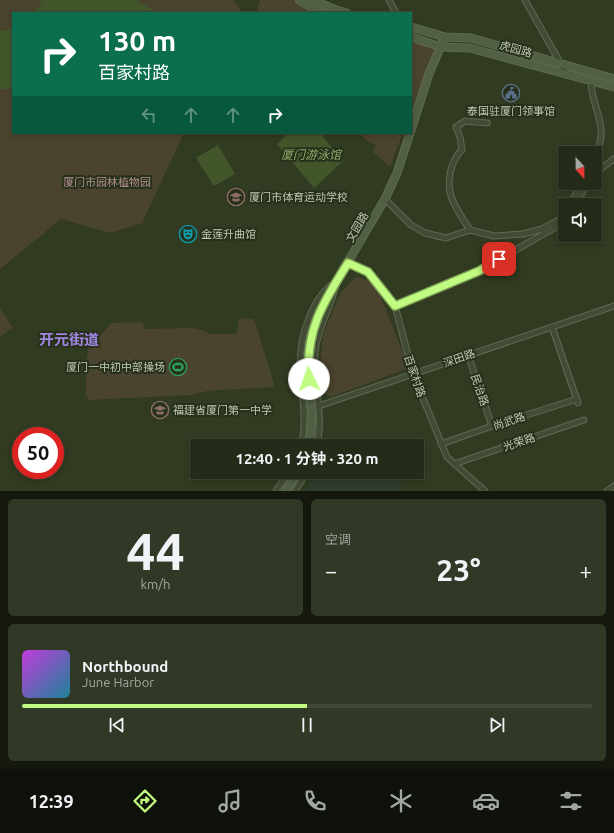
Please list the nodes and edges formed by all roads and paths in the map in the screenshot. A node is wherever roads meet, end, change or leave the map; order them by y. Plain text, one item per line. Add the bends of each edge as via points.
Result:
1 (299, 0) edge
2 (312, 0) edge
3 (389, 0) edge
4 (525, 0) edge
5 (319, 12) edge
6 (343, 12) edge
7 (395, 12) edge
8 (412, 27) edge
9 (412, 37) edge
10 (445, 37) junction
11 (441, 47) junction
12 (561, 65) junction
13 (567, 76) junction
14 (614, 79) edge
15 (591, 81) junction
16 (614, 87) edge
17 (487, 123) dead end
18 (412, 127) edge
19 (410, 134) edge
20 (598, 146) edge
21 (614, 159) edge
22 (602, 168) edge
23 (385, 199) junction
24 (558, 220) edge
25 (558, 226) edge
26 (470, 230) junction
27 (348, 263) junction
28 (337, 280) junction
29 (395, 306) junction
30 (614, 306) edge
31 (552, 327) junction
32 (468, 355) junction
33 (413, 374) junction
34 (318, 406) junction
35 (304, 411) junction
36 (584, 420) dead end
37 (492, 426) junction
38 (303, 439) edge
39 (310, 439) edge
40 (318, 439) edge
41 (441, 444) junction
42 (454, 464) junction
43 (284, 479) edge
44 (294, 479) edge
45 (303, 479) edge
46 (614, 486) edge
47 (276, 491) edge
48 (286, 491) edge
49 (295, 491) edge
50 (485, 491) edge
51 (607, 491) edge

1 - 5 main road
2 - 6 main road
3 - 7 street
4 - 12 street
8 - 10 main road, 虎园路
9 - 11 main road, 虎园路
10 - 11 main road
10 - 12 main road, 虎园路 via 471,38
11 - 13 main road, 虎园路 via 470,48
11 - 18 main road via 429,74
12 - 13 street
12 - 14 main road, 虎园路
13 - 15 main road, 虎园路
15 - 16 main road, 虎园路
15 - 20 street via 591,92 599,111 602,129
17 - 26 street via 465,121 456,127 462,150 456,155 448,180 454,205
19 - 23 main road, 文园路
21 - 22 street
23 - 26 street via 411,225 425,233 446,238
23 - 27 main road, 文园路
24 - 26 street via 542,229 523,234 494,236
25 - 29 street via 479,271
27 - 28 main road, 文园路
27 - 29 street, 百家村路 via 368,272
28 - 34 street via 333,300 319,332 315,351
28 - 35 street via 322,293 305,329 300,367
28 - 39 main road, 文园路, bridge via 320,309 308,351 312,419
29 - 33 street, 百家村路
30 - 31 street, 深田路
31 - 32 street, 深田路
31 - 37 street, 尚武路 via 578,401
32 - 33 street, 深田路
32 - 37 street, 民治路
33 - 34 street, 深田路
33 - 41 street, 百家村路
34 - 35 street, 深田路
34 - 40 street
35 - 38 street
36 - 42 street, 光荣路
37 - 41 street, 尚武路
41 - 42 street, 百家村路 via 446,457
42 - 50 street, 百家村路
43 - 47 street
44 - 48 main road
45 - 49 street
46 - 51 street

